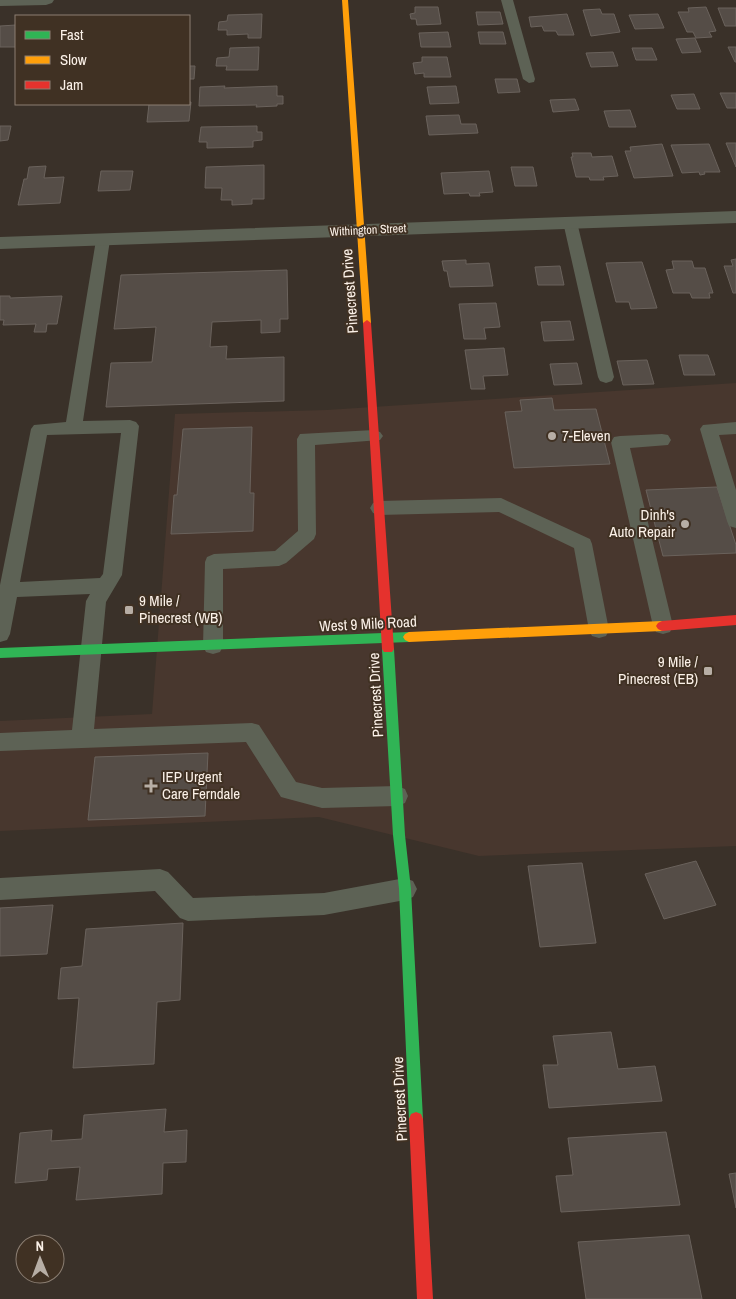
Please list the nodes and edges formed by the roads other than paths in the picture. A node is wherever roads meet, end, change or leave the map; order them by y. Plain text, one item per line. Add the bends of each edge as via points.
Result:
1 (46, 0) edge
2 (345, 0) edge
3 (507, 0) edge
4 (0, 1) edge
5 (529, 79) dead end
6 (736, 217) edge
7 (570, 222) junction
8 (361, 230) junction
9 (103, 240) junction
10 (0, 243) edge
11 (606, 377) dead end
12 (74, 427) junction
13 (736, 428) edge
14 (374, 436) junction
15 (662, 440) dead end
16 (379, 508) junction
17 (736, 521) edge
18 (107, 585) junction
19 (8, 590) junction
20 (736, 620) edge
21 (663, 626) junction
22 (599, 630) junction
23 (0, 634) edge
24 (388, 638) junction
25 (213, 646) junction
26 (90, 650) junction
27 (0, 653) edge
28 (82, 739) junction
29 (0, 742) edge
30 (396, 796) junction
31 (0, 888) edge
32 (405, 890) junction
33 (426, 1299) edge

1 - 4 street
2 - 8 street, Pinecrest Drive
3 - 5 lane
6 - 7 street, Withington Street
7 - 8 street, Withington Street
7 - 11 lane
8 - 9 street, Withington Street
8 - 14 street, Pinecrest Drive
9 - 10 street, Withington Street
9 - 12 lane
12 - 18 lane via 130,426 112,575
12 - 19 lane via 40,429
13 - 17 lane via 708,429
14 - 16 street, Pinecrest Drive
14 - 25 lane via 306,439 307,534 278,558 214,562
15 - 21 lane via 620,442
16 - 22 lane via 501,505 583,544
16 - 24 street, Pinecrest Drive
18 - 19 lane
18 - 26 lane via 96,601
19 - 23 lane
20 - 21 street, West 9 Mile Road
21 - 22 street, West 9 Mile Road
22 - 24 street, West 9 Mile Road
24 - 25 street, West 9 Mile Road
24 - 30 street, Pinecrest Drive
25 - 26 street, West 9 Mile Road
26 - 27 street, West 9 Mile Road
26 - 28 lane
28 - 29 lane
28 - 30 lane via 252,732 289,790 322,798
30 - 32 street, Pinecrest Drive
31 - 32 lane via 160,880 188,910 324,904
32 - 33 street, Pinecrest Drive

